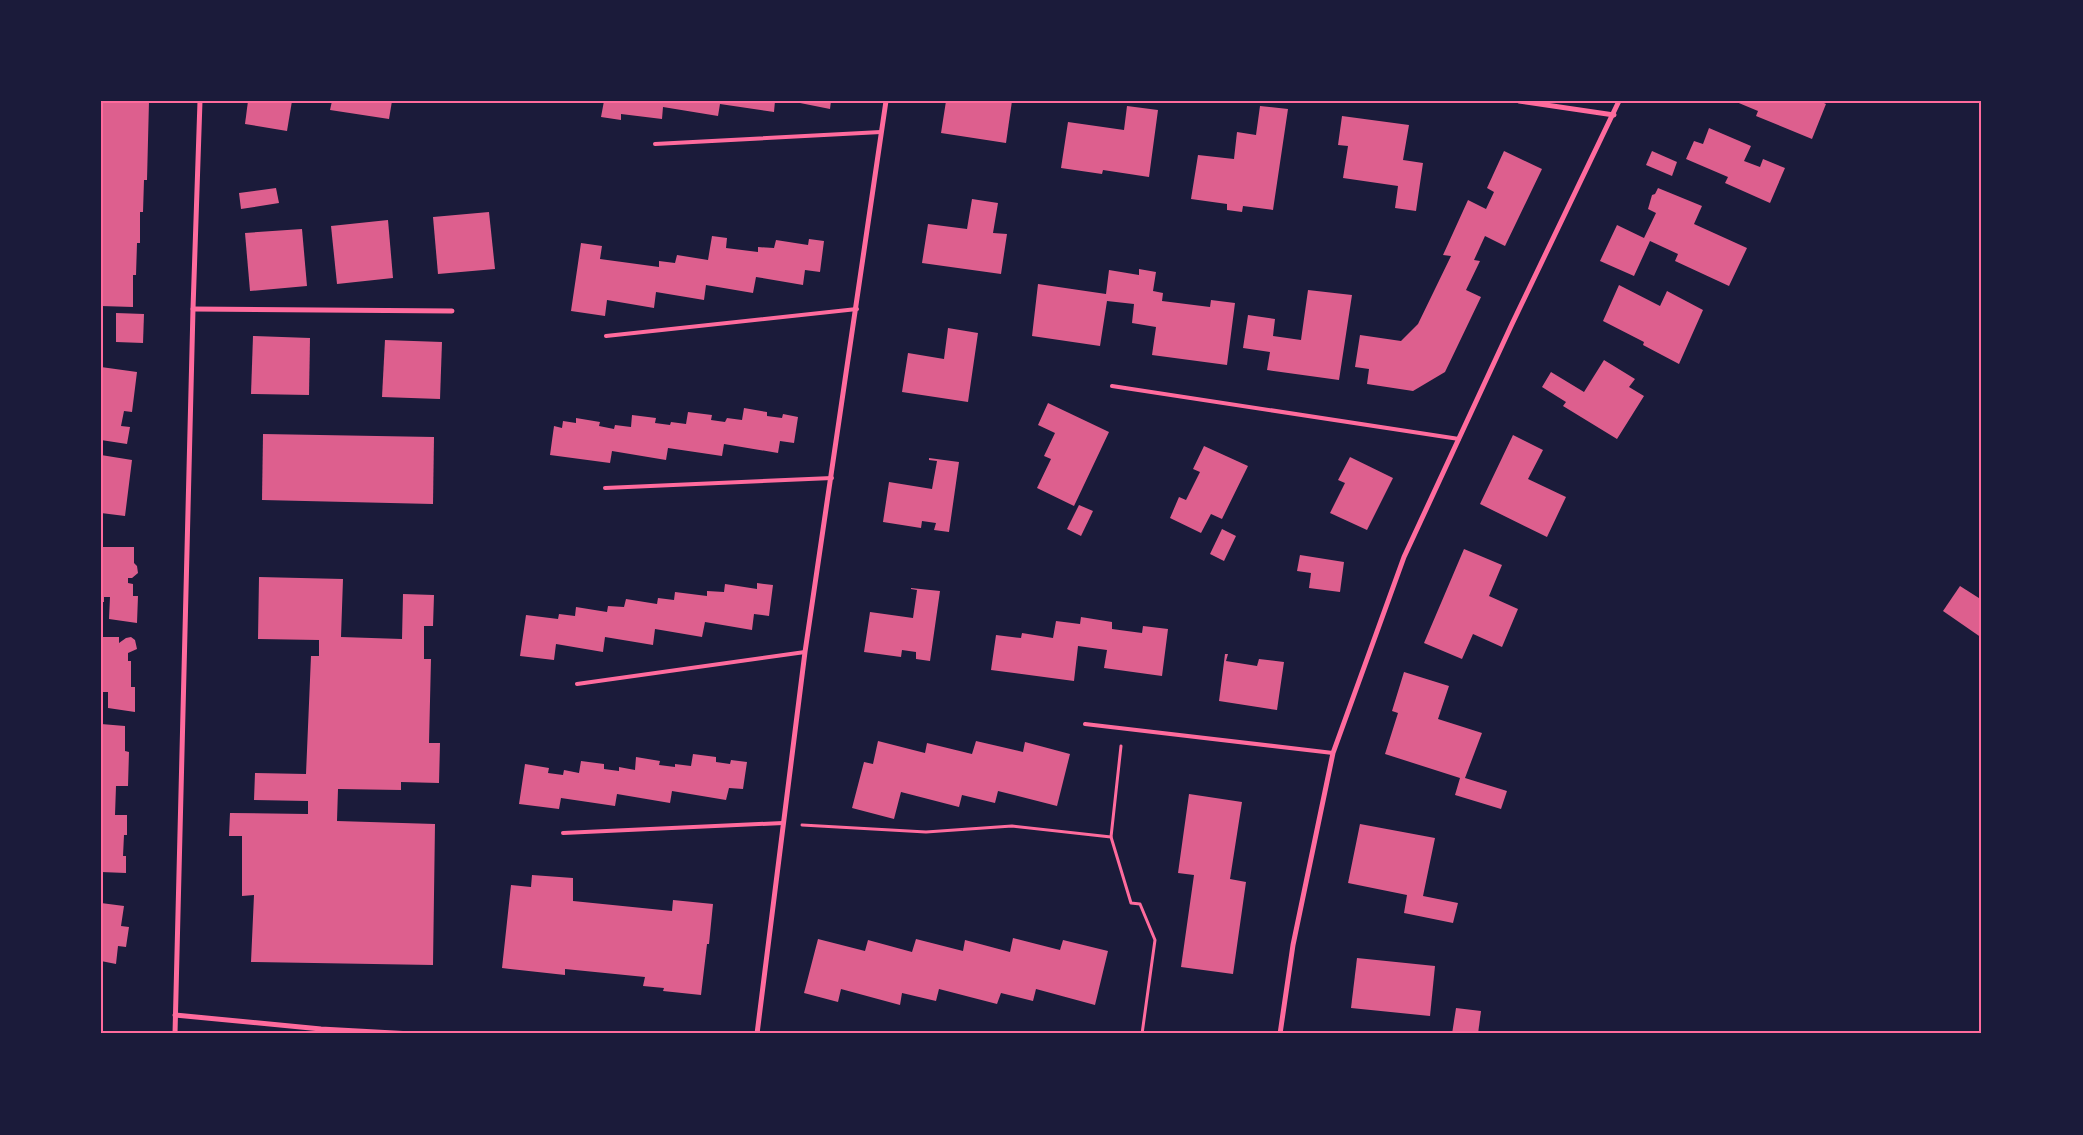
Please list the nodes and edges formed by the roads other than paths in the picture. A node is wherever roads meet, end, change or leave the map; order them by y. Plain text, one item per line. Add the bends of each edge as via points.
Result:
1 (200, 101) edge
2 (886, 101) edge
3 (1519, 101) edge
4 (1619, 101) edge
5 (1614, 115) junction
6 (881, 132) junction
7 (655, 144) dead end
8 (193, 309) junction
9 (857, 309) junction
10 (452, 311) dead end
11 (606, 336) dead end
12 (1112, 386) dead end
13 (1459, 439) junction
14 (832, 478) junction
15 (605, 488) dead end
16 (805, 652) junction
17 (578, 684) dead end
18 (1085, 724) dead end
19 (1334, 753) junction
20 (783, 823) junction
21 (563, 833) dead end
22 (175, 1015) junction
23 (175, 1034) edge
24 (412, 1034) edge
25 (757, 1034) edge
26 (1280, 1034) edge

1 - 8 street
2 - 6 street
3 - 5 street
4 - 5 street
5 - 13 street
6 - 7 lane
6 - 9 street
8 - 10 street
8 - 22 street
9 - 11 lane
9 - 14 street
12 - 13 lane
13 - 19 street via 1404,557
14 - 15 lane
14 - 16 street
16 - 17 lane
16 - 20 street
18 - 19 lane
19 - 26 street via 1293,945
20 - 21 lane
20 - 25 street
22 - 23 street
22 - 24 street

